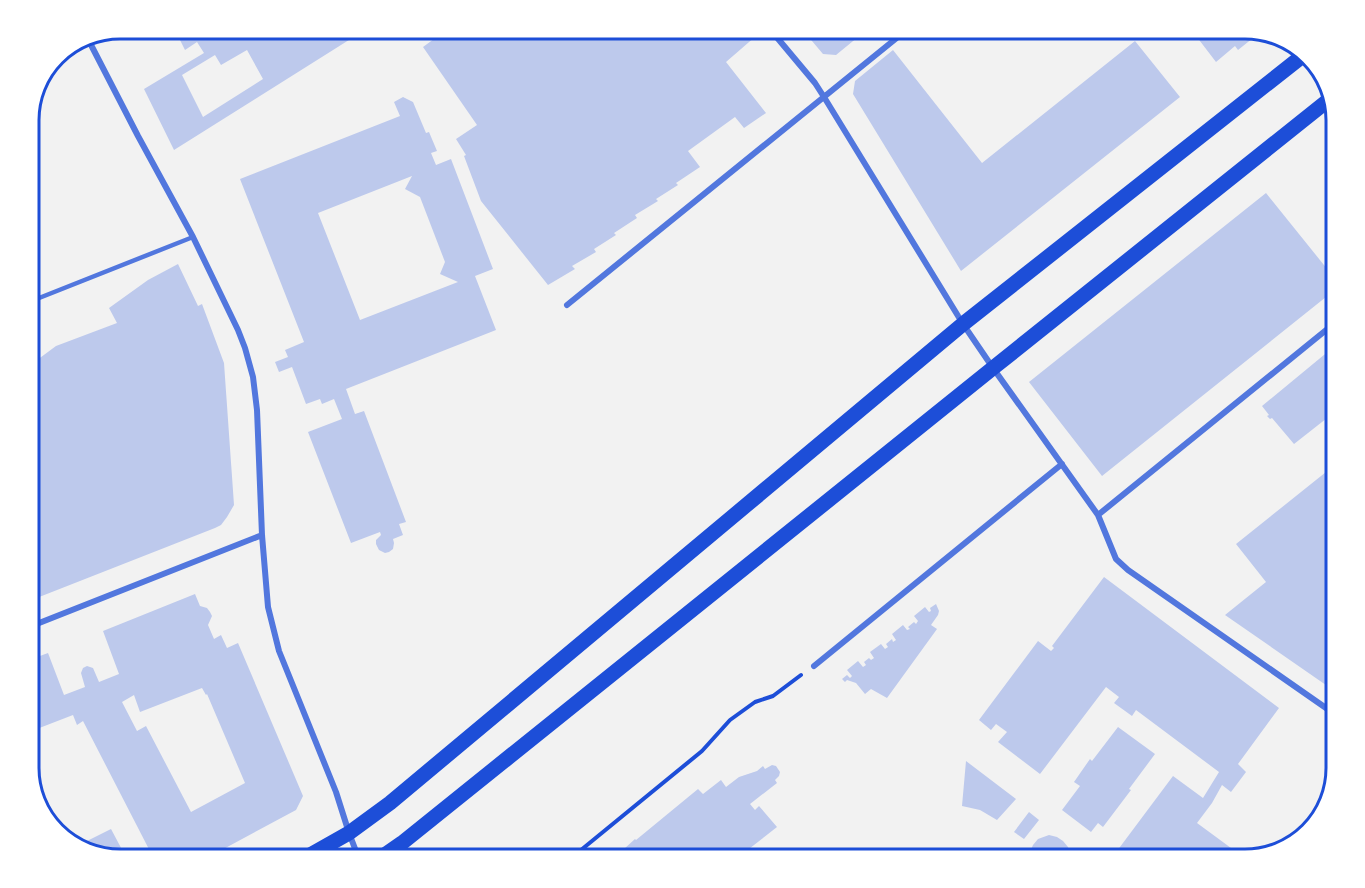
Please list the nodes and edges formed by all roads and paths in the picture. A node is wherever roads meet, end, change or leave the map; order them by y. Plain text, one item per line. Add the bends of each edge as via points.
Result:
1 (779, 39) edge
2 (896, 39) edge
3 (91, 44) edge
4 (1298, 59) edge
5 (824, 98) junction
6 (1324, 104) edge
7 (194, 237) junction
8 (39, 298) edge
9 (567, 305) dead end
10 (963, 324) junction
11 (1326, 330) edge
12 (993, 368) junction
13 (1062, 464) junction
14 (1098, 515) junction
15 (262, 535) junction
16 (39, 623) edge
17 (814, 666) joint
18 (1326, 708) edge
19 (349, 833) junction
20 (322, 849) edge
21 (355, 849) edge
22 (394, 849) edge
23 (583, 849) edge

1 - 5 street
2 - 5 street
3 - 7 street
4 - 10 main road
5 - 9 street
5 - 10 street
6 - 12 main road
7 - 8 lane
7 - 15 street via 238,330 252,377
10 - 12 street
10 - 19 main road via 390,803
11 - 14 street
12 - 13 street
12 - 22 main road
13 - 14 street
13 - 17 street
14 - 18 street via 1120,564
15 - 16 street
15 - 19 street via 273,631
17 - 23 path via 773,696 755,702 730,720 702,752
19 - 20 main road
19 - 21 street

